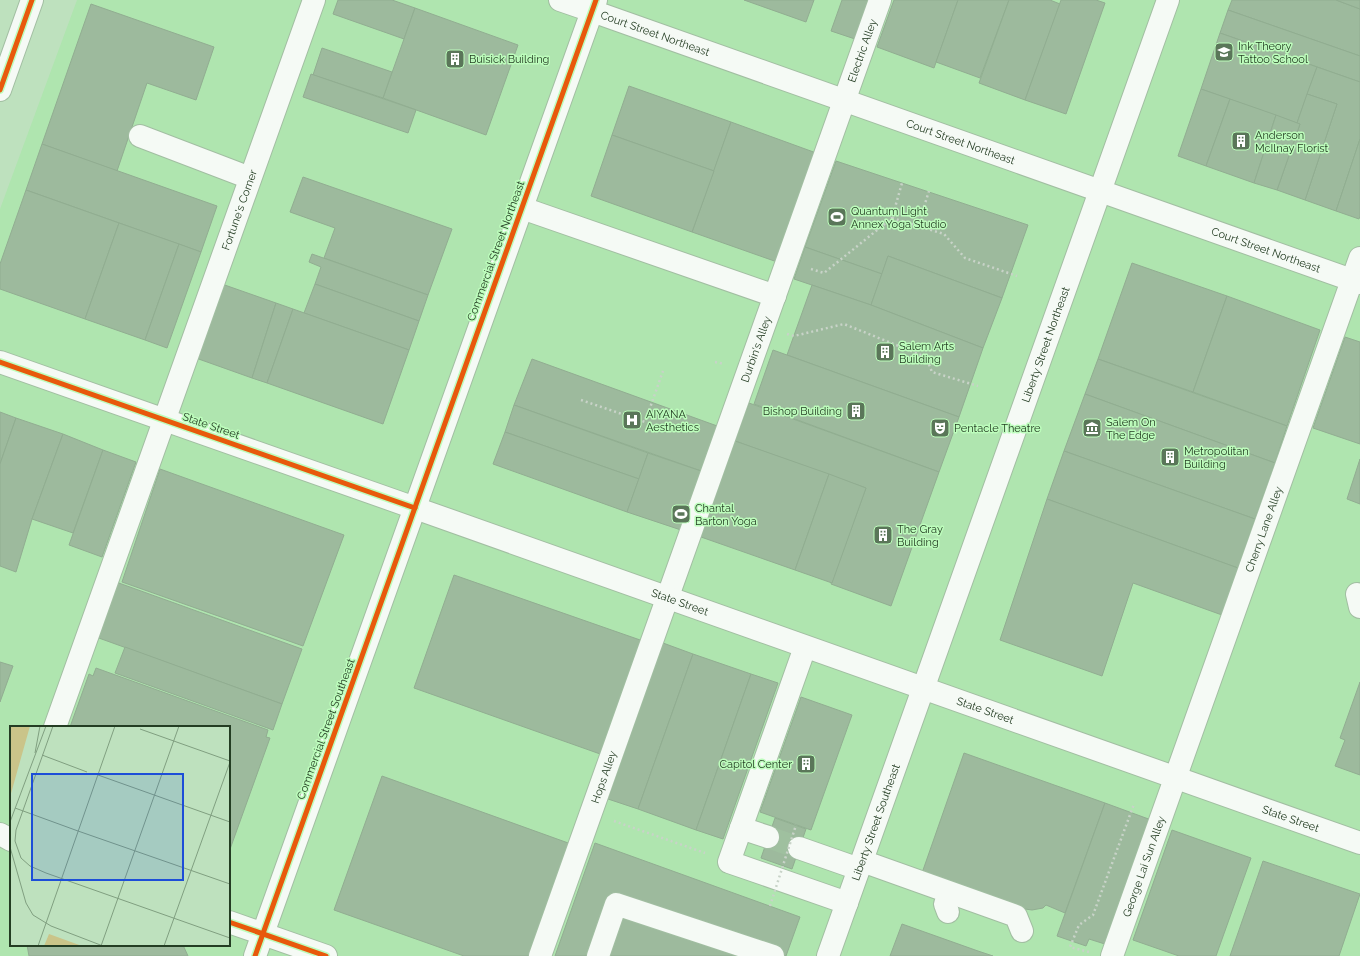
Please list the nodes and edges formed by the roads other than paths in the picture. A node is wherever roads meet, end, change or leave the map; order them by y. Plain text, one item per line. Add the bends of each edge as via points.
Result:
1 (32, 0) edge
2 (314, 0) edge
3 (560, 0) edge
4 (880, 0) edge
5 (1168, 0) edge
6 (594, 6) edge
7 (0, 90) edge
8 (844, 100) junction
9 (140, 136) dead end
10 (250, 178) junction
11 (1100, 191) junction
12 (522, 208) junction
13 (1360, 258) edge
14 (1356, 281) edge
15 (775, 296) junction
16 (0, 362) edge
17 (164, 420) junction
18 (415, 508) junction
19 (667, 598) junction
20 (805, 647) junction
21 (923, 688) junction
22 (55, 726) edge
23 (1175, 777) junction
24 (741, 828) junction
25 (0, 834) edge
26 (768, 837) tunnel mouth
27 (10, 839) edge
28 (1360, 843) edge
29 (799, 848) tunnel mouth
30 (860, 865) junction
31 (847, 903) junction
32 (230, 922) edge
33 (1022, 931) dead end
34 (264, 934) junction
35 (1102, 955) edge
36 (255, 956) edge
37 (326, 956) edge
38 (540, 956) edge
39 (598, 956) edge
40 (773, 956) edge
41 (828, 956) edge

1 - 7 main road
2 - 10 main road, Fortune's Corner
3 - 6 main road, Court Street Northeast
4 - 8 main road, Electric Alley
5 - 11 main road, Liberty Street Northeast
6 - 8 main road, Court Street Northeast
6 - 12 main road, Commercial Street Northeast
8 - 11 main road, Court Street Northeast
8 - 15 main road, Durbin's Alley
9 - 10 main road
10 - 17 main road, Fortune's Corner
11 - 14 main road, Court Street Northeast
11 - 21 main road, Liberty Street Northeast
12 - 15 main road
12 - 18 main road, Commercial Street Northeast
13 - 14 main road, Cherry Lane Alley
14 - 23 main road, Cherry Lane Alley
15 - 19 main road, Durbin's Alley
16 - 17 main road, State Street
17 - 18 main road, State Street
17 - 22 main road, Fortune's Corner
18 - 19 main road, State Street
18 - 34 main road, Commercial Street Southeast
19 - 20 main road, State Street
19 - 38 main road, Hops Alley
20 - 21 main road, State Street
20 - 24 main road
21 - 23 main road, State Street
21 - 30 main road, Liberty Street Southeast
23 - 28 main road, State Street
23 - 35 main road, George Lai Sun Alley
24 - 26 main road
24 - 31 main road via 729,862
25 - 27 main road
29 - 30 main road
30 - 31 main road, Liberty Street Southeast
30 - 33 main road via 1016,916
31 - 41 main road, Liberty Street Southeast
32 - 34 main road
34 - 36 main road, Commercial Street Southeast
34 - 37 main road
39 - 40 main road via 616,904

